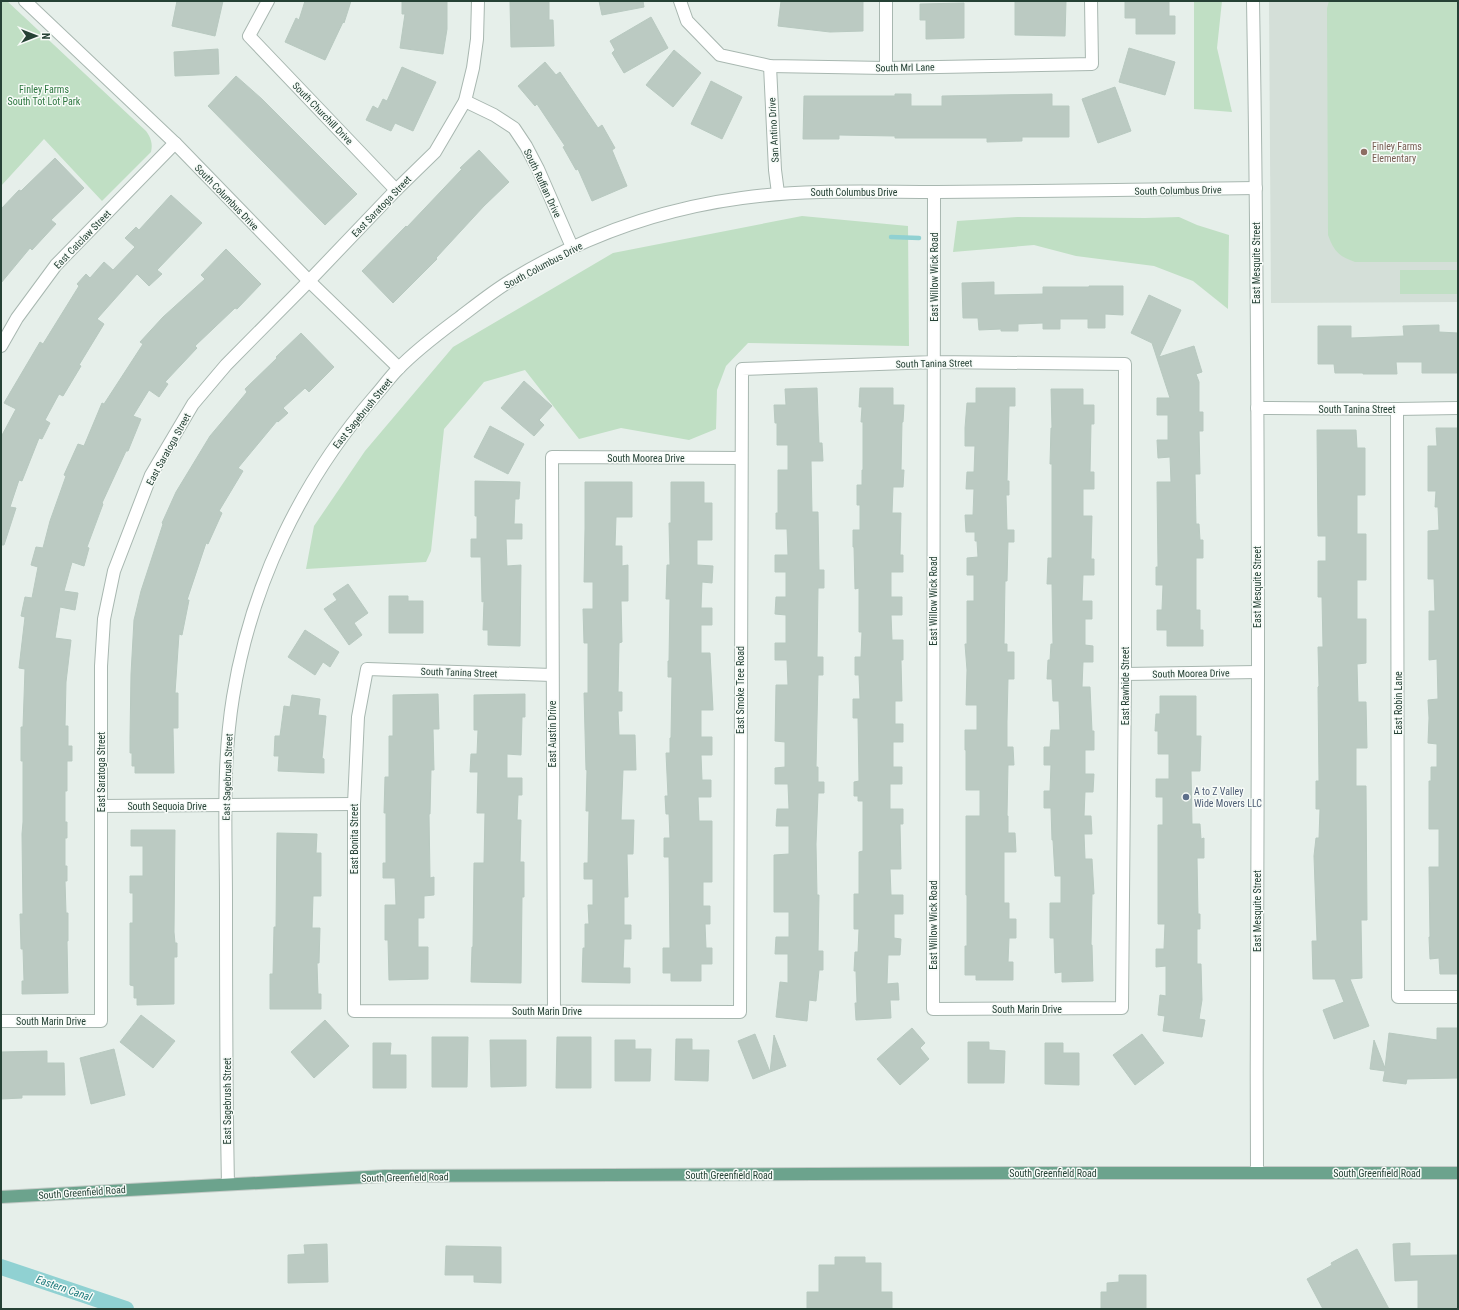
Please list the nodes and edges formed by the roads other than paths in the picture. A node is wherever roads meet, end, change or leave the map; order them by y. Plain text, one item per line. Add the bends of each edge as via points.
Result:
1 (268, 1) edge
2 (478, 1) edge
3 (680, 1) edge
4 (886, 1) edge
5 (1091, 1) edge
6 (1253, 1) edge
7 (27, 2) edge
8 (770, 66) junction
9 (886, 68) junction
10 (465, 101) junction
11 (175, 143) junction
12 (1256, 188) junction
13 (396, 190) junction
14 (934, 192) junction
15 (778, 193) junction
16 (572, 247) junction
17 (309, 281) junction
18 (1, 346) edge
19 (934, 362) junction
20 (1125, 364) joint
21 (399, 368) junction
22 (742, 369) joint
23 (1257, 408) junction
24 (1458, 408) edge
25 (1397, 409) junction
26 (552, 457) joint
27 (741, 458) junction
28 (367, 669) joint
29 (1258, 672) junction
30 (1125, 674) junction
31 (552, 675) junction
32 (354, 804) junction
33 (226, 805) junction
34 (101, 806) junction
35 (1458, 997) edge
36 (1122, 1008) joint
37 (932, 1009) joint
38 (354, 1011) joint
39 (554, 1011) junction
40 (740, 1012) joint
41 (1, 1021) edge
42 (101, 1021) joint
43 (1257, 1173) junction
44 (1458, 1173) edge
45 (228, 1184) junction
46 (1, 1197) edge

1 - 13 street, South Churchill Drive via 249,36
2 - 10 street, East Saratoga Street via 477,39
3 - 8 street, South Mrl Lane via 687,22 720,55
4 - 9 street
5 - 9 street, South Mrl Lane via 1092,64
6 - 12 street, East Mesquite Street
7 - 11 street, South Columbus Drive
8 - 9 street, South Mrl Lane
8 - 15 street, San Antino Drive
10 - 13 street, East Saratoga Street via 435,152
10 - 16 street, South Ruffian Drive via 514,128 538,169
11 - 17 street, South Columbus Drive
11 - 18 street, East Catclaw Street via 56,265 17,318
12 - 14 street, South Columbus Drive
12 - 23 street, East Mesquite Street
13 - 17 street, East Saratoga Street
14 - 15 street, South Columbus Drive
14 - 19 street, East Willow Wick Road
15 - 16 street, South Columbus Drive via 657,216
16 - 21 street, South Columbus Drive via 505,284 444,329
17 - 21 street, South Columbus Drive
17 - 34 street, East Saratoga Street via 226,365 193,404 151,475 133,520 114,571 104,619 101,666
19 - 20 street, South Tanina Street
19 - 22 street, South Tanina Street
19 - 37 street, East Willow Wick Road
20 - 30 street, East Rawhide Street
21 - 33 street, East Sagebrush Street via 339,440 294,512 267,572 251,621 234,693 227,742
22 - 27 street, East Smoke Tree Road
23 - 25 street, South Tanina Street
23 - 29 street, East Mesquite Street
24 - 25 street, South Tanina Street
25 - 35 street, East Robin Lane via 1398,997
26 - 27 street, South Moorea Drive
26 - 31 street, East Austin Drive
27 - 40 street, East Smoke Tree Road
28 - 31 street, South Tanina Street
28 - 32 street, East Bonita Street via 358,717
29 - 30 street, South Moorea Drive
29 - 43 street, East Mesquite Street
30 - 36 street, East Rawhide Street
31 - 39 street, East Austin Drive
32 - 33 street, South Sequoia Drive
32 - 38 street, East Bonita Street
33 - 34 street, South Sequoia Drive
33 - 45 street, East Sagebrush Street
34 - 42 street, East Saratoga Street
36 - 37 street, South Marin Drive
38 - 39 street, South Marin Drive
39 - 40 street, South Marin Drive
41 - 42 street, South Marin Drive
43 - 44 main road, South Greenfield Road
43 - 45 main road, South Greenfield Road via 385,1176
45 - 46 main road, South Greenfield Road

